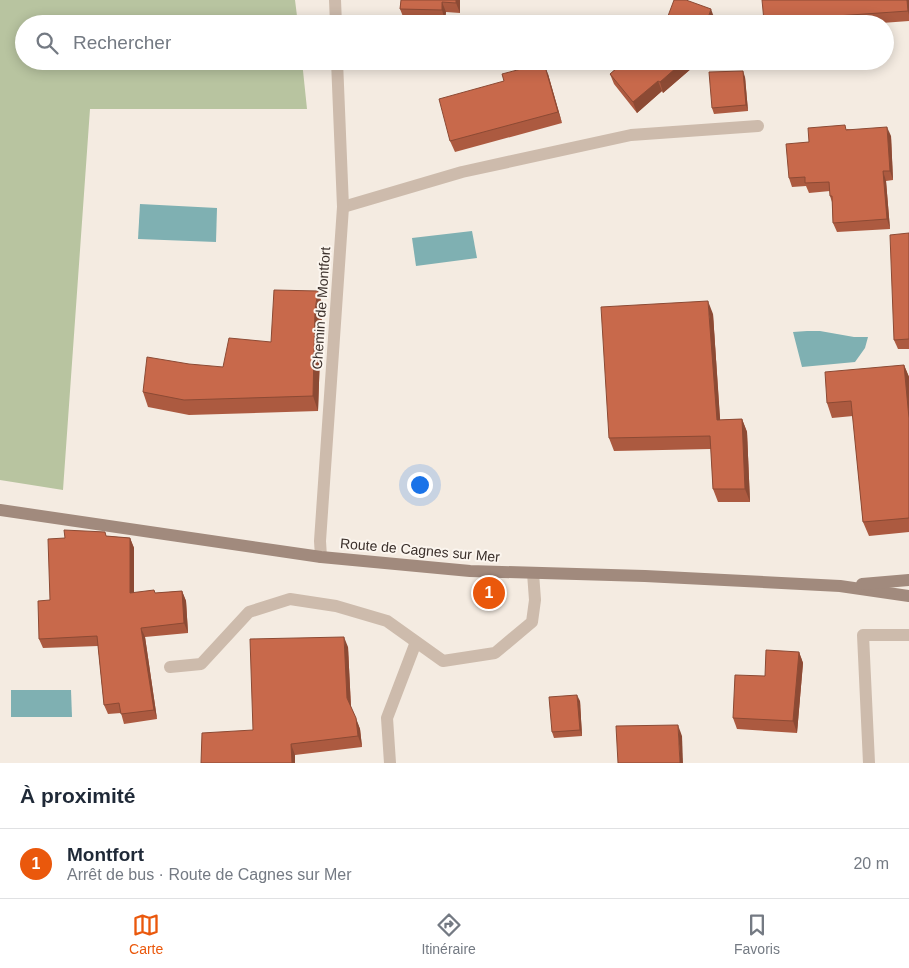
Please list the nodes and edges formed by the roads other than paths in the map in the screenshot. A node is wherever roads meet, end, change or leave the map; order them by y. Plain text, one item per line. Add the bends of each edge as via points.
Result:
1 (335, 0) edge
2 (336, 15) edge
3 (337, 70) edge
4 (758, 126) dead end
5 (343, 207) junction
6 (0, 510) edge
7 (322, 557) junction
8 (532, 573) junction
9 (909, 580) edge
10 (840, 586) junction
11 (909, 596) edge
12 (909, 635) edge
13 (416, 642) junction
14 (170, 667) dead end
15 (390, 763) edge
16 (869, 763) edge

1 - 2 street
3 - 5 street, Chemin de Montfort
4 - 5 street via 631,135 462,172
5 - 7 street, Chemin de Montfort via 320,540
6 - 7 main road, Route de Cagnes sur Mer
7 - 8 main road, Route de Cagnes sur Mer via 470,571
8 - 10 main road, Route de Cagnes sur Mer
8 - 13 street via 535,600 532,622 495,653 443,661
9 - 10 main road, Route de Cagnes sur Mer
10 - 11 main road, Route de Cagnes sur Mer
12 - 16 street via 863,635
13 - 14 street via 387,621 336,606 290,599 248,612 202,664
13 - 15 street via 387,718

